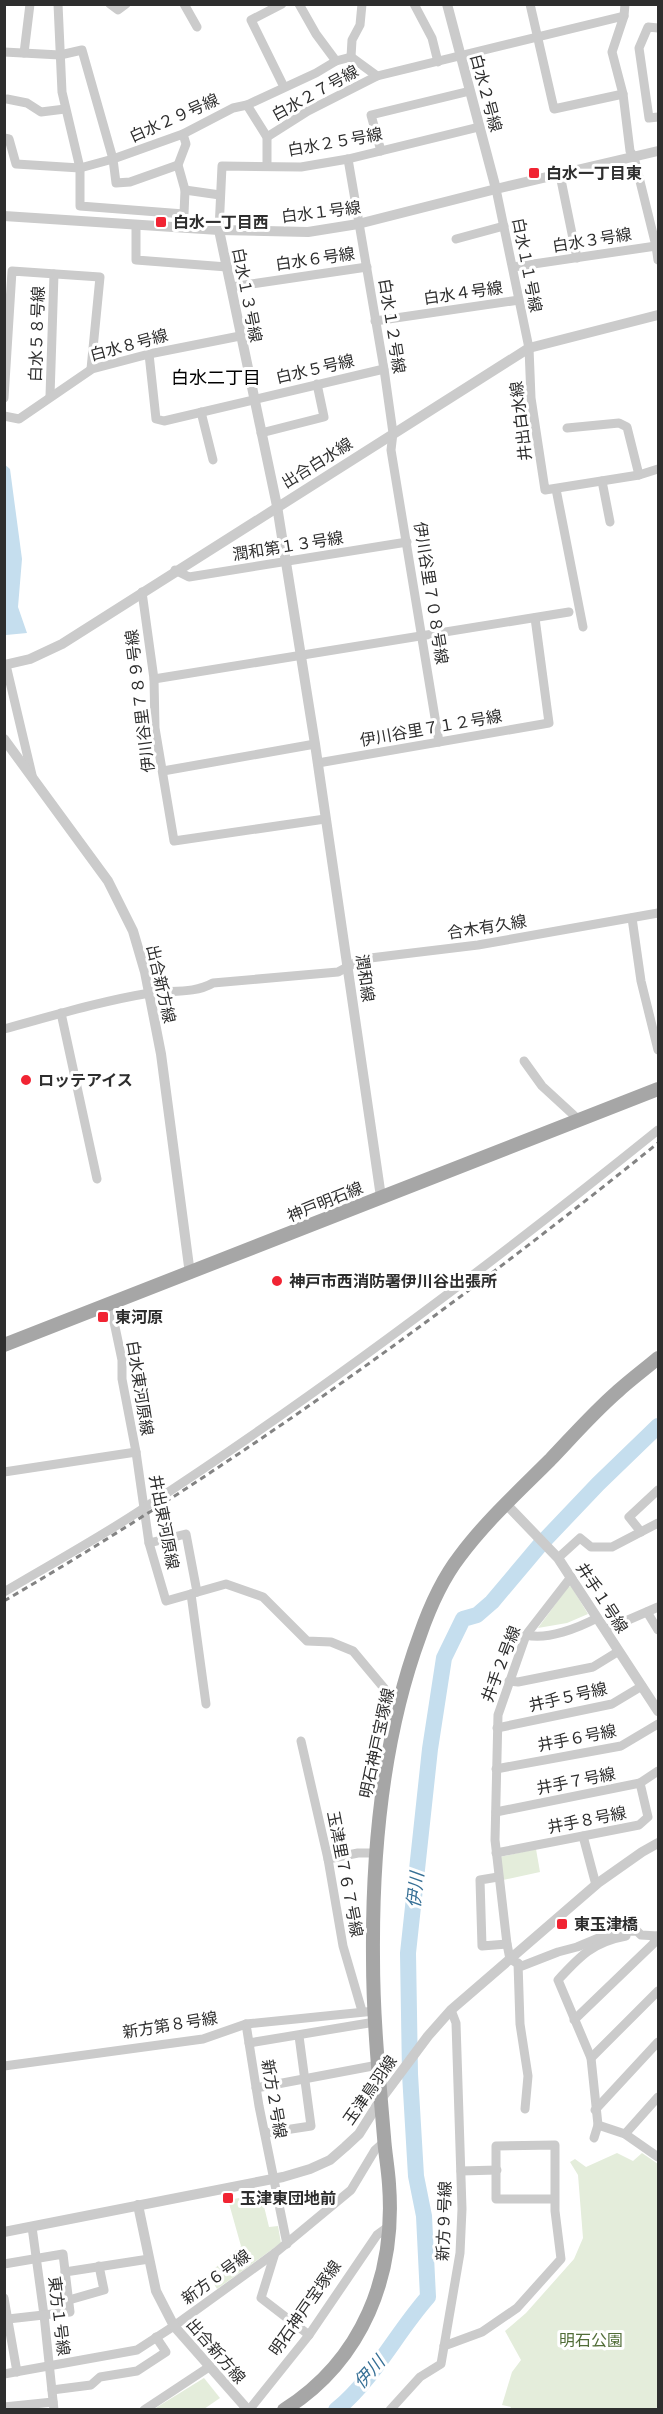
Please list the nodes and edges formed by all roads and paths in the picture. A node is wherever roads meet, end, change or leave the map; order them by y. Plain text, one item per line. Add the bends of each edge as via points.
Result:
1 (30, 4) edge
2 (58, 4) edge
3 (110, 4) edge
4 (126, 4) edge
5 (184, 4) edge
6 (282, 4) edge
7 (299, 4) edge
8 (362, 4) edge
9 (414, 4) edge
10 (447, 4) edge
11 (530, 4) edge
12 (625, 4) edge
13 (624, 16) junction
14 (197, 27) dead end
15 (658, 28) edge
16 (538, 39) junction
17 (4, 52) edge
18 (24, 53) junction
19 (60, 55) junction
20 (351, 57) junction
21 (461, 57) junction
22 (336, 61) junction
23 (438, 62) junction
24 (377, 76) junction
25 (284, 87) junction
26 (470, 91) junction
27 (623, 94) junction
28 (7, 99) dead end
29 (247, 105) junction
30 (65, 109) junction
31 (658, 117) edge
32 (479, 127) junction
33 (183, 134) junction
34 (267, 137) junction
35 (4, 138) edge
36 (658, 150) edge
37 (381, 151) junction
38 (634, 157) junction
39 (113, 159) junction
40 (348, 159) junction
41 (178, 165) junction
42 (267, 166) junction
43 (80, 168) junction
44 (560, 175) junction
45 (496, 189) junction
46 (185, 190) junction
47 (220, 195) junction
48 (4, 216) edge
49 (358, 224) junction
50 (136, 226) junction
51 (504, 226) junction
52 (219, 230) junction
53 (456, 239) dead end
54 (656, 246) junction
55 (577, 258) junction
56 (658, 261) edge
57 (227, 267) junction
58 (367, 267) junction
59 (513, 267) junction
60 (54, 274) junction
61 (231, 287) junction
62 (519, 300) junction
63 (658, 315) edge
64 (375, 321) junction
65 (240, 336) junction
66 (528, 348) junction
67 (148, 354) junction
68 (91, 369) junction
69 (384, 369) junction
70 (5, 383) edge
71 (317, 384) junction
72 (50, 396) junction
73 (4, 398) edge
74 (253, 398) junction
75 (201, 412) junction
76 (4, 416) edge
77 (567, 428) dead end
78 (261, 433) junction
79 (393, 433) junction
80 (391, 450) joint
81 (213, 460) dead end
82 (658, 469) edge
83 (639, 475) junction
84 (602, 481) junction
85 (556, 489) junction
86 (277, 506) junction
87 (610, 522) dead end
88 (407, 542) junction
89 (285, 562) junction
90 (175, 570) junction
91 (142, 592) junction
92 (569, 612) dead end
93 (535, 618) junction
94 (583, 627) dead end
95 (423, 636) junction
96 (300, 655) junction
97 (5, 665) edge
98 (154, 680) junction
99 (4, 739) edge
100 (439, 742) junction
101 (315, 744) junction
102 (318, 763) junction
103 (164, 771) junction
104 (32, 775) junction
105 (325, 819) junction
106 (658, 914) edge
107 (632, 918) junction
108 (348, 965) junction
109 (150, 993) junction
110 (61, 1013) junction
111 (4, 1029) edge
112 (658, 1050) edge
113 (524, 1061) dead end
114 (658, 1089) edge
115 (579, 1120) junction
116 (658, 1131) edge
117 (97, 1179) dead end
118 (381, 1197) junction
119 (190, 1274) junction
120 (110, 1304) junction
121 (4, 1345) edge
122 (658, 1358) edge
123 (136, 1452) junction
124 (4, 1472) edge
125 (658, 1490) edge
126 (508, 1506) junction
127 (143, 1509) junction
128 (658, 1523) edge
129 (641, 1532) junction
130 (149, 1542) junction
131 (558, 1558) junction
132 (571, 1577) junction
133 (4, 1592) edge
134 (194, 1593) junction
135 (658, 1607) edge
136 (647, 1612) junction
137 (597, 1618) junction
138 (605, 1630) junction
139 (658, 1630) edge
140 (526, 1635) junction
141 (619, 1651) junction
142 (509, 1681) junction
143 (642, 1686) junction
144 (206, 1704) dead end
145 (399, 1706) junction
146 (658, 1711) edge
147 (658, 1724) edge
148 (496, 1728) junction
149 (301, 1741) dead end
150 (496, 1769) junction
151 (658, 1771) edge
152 (640, 1784) junction
153 (496, 1812) junction
154 (583, 1836) junction
155 (658, 1843) edge
156 (376, 1853) junction
157 (496, 1853) junction
158 (328, 1859) junction
159 (498, 1877) junction
160 (596, 1885) junction
161 (641, 1935) junction
162 (658, 1936) edge
163 (507, 1944) junction
164 (514, 1961) junction
165 (658, 1991) edge
166 (451, 2010) junction
167 (371, 2015) junction
168 (574, 2020) junction
169 (246, 2024) junction
170 (299, 2036) junction
171 (658, 2042) edge
172 (249, 2043) junction
173 (591, 2058) junction
174 (378, 2065) junction
175 (4, 2066) edge
176 (305, 2079) junction
177 (256, 2088) junction
178 (658, 2097) edge
179 (381, 2099) junction
180 (525, 2109) dead end
181 (596, 2110) junction
182 (598, 2125) junction
183 (265, 2133) junction
184 (625, 2134) junction
185 (594, 2138) dead end
186 (384, 2142) junction
187 (658, 2157) edge
188 (497, 2170) junction
189 (461, 2171) junction
190 (274, 2179) junction
191 (555, 2199) junction
192 (138, 2205) junction
193 (32, 2227) junction
194 (388, 2227) junction
195 (4, 2232) edge
196 (287, 2244) junction
197 (275, 2253) junction
198 (36, 2258) junction
199 (149, 2259) junction
200 (4, 2264) edge
201 (99, 2266) junction
202 (65, 2272) junction
203 (4, 2298) edge
204 (69, 2300) junction
205 (44, 2315) junction
206 (8, 2319) junction
207 (174, 2326) junction
208 (309, 2335) junction
209 (156, 2337) junction
210 (444, 2346) junction
211 (50, 2366) junction
212 (209, 2367) junction
213 (17, 2372) junction
214 (4, 2374) edge
215 (52, 2390) junction
216 (53, 2406) edge
217 (4, 2407) edge
218 (144, 2409) edge
219 (248, 2409) edge
220 (284, 2409) edge
221 (390, 2409) edge

1 - 18 street
2 - 19 street
3 - 4 street via 118,10
5 - 14 street
6 - 25 street via 251,20
7 - 22 street
8 - 20 street
9 - 23 street via 432,38
10 - 21 street, 白水２号線
11 - 16 street
12 - 13 street, 白水３号線
13 - 16 street, 白水２７号線
13 - 27 street, 白水３号線 via 612,52
15 - 31 street via 648,27 639,48 649,118
16 - 21 street, 白水２７号線
16 - 27 street via 554,109
17 - 18 street
18 - 19 street
19 - 30 street
19 - 39 street via 82,50
20 - 22 street, 白水２９号線
20 - 24 street
21 - 23 street, 白水２７号線
21 - 26 street, 白水２号線
22 - 25 street, 白水２９号線
23 - 24 street, 白水２７号線
24 - 34 street, 白水２７号線
25 - 29 street, 白水２９号線
26 - 32 street, 白水２号線
26 - 37 street via 371,116
27 - 38 street, 白水３号線
28 - 30 street via 27,103 41,112
29 - 33 street, 白水２９号線 via 232,108
29 - 34 street
30 - 43 street
32 - 37 street, 白水２５号線
32 - 45 street, 白水２号線
33 - 39 street, 白水２９号線
33 - 41 street via 186,144
34 - 42 street
35 - 43 street, 白水２９号線 via 9,139 16,164
36 - 38 street, 白水１号線
37 - 40 street, 白水２５号線
38 - 44 street, 白水１号線
38 - 54 street, 白水３号線
39 - 41 street via 116,183
39 - 43 street, 白水２９号線
40 - 42 street, 白水２５号線 via 301,167
40 - 49 street, 白水１２号線
41 - 46 street
42 - 47 street, 白水２５号線 via 222,166
43 - 46 street via 80,206 184,214
44 - 45 street, 白水１号線
44 - 55 street
45 - 49 street, 白水１号線
45 - 51 street, 白水１１号線
46 - 47 street
47 - 52 street, 白水２５号線
48 - 50 street, 白水１号線
49 - 52 street, 白水１号線 via 308,232
49 - 58 street, 白水１２号線
50 - 52 street, 白水１号線
50 - 57 street via 136,260
51 - 53 street
51 - 59 street, 白水１１号線
52 - 57 street, 白水１３号線
54 - 55 street, 白水３号線
54 - 56 street
55 - 59 street, 白水３号線
57 - 61 street, 白水１３号線
58 - 61 street, 白水６号線
58 - 64 street, 白水１２号線
59 - 62 street, 白水１１号線
60 - 68 street via 100,277
60 - 70 street via 12,270
60 - 72 street, 白水５８号線
61 - 65 street, 白水１３号線
62 - 64 street, 白水４号線
62 - 66 street, 白水１１号線
63 - 66 street, 出合白水線
64 - 69 street, 白水１２号線
65 - 67 street, 白水８号線
65 - 74 street, 白水１３号線
66 - 79 street, 出合白水線
66 - 85 street, 井出白水線 via 545,490
67 - 68 street, 白水８号線
67 - 75 street, 白水５号線 via 156,419 164,421
68 - 72 street, 白水８号線
69 - 71 street, 白水５号線
69 - 79 street, 白水１２号線
70 - 73 street
71 - 74 street, 白水５号線
71 - 78 street via 324,417
72 - 76 street, 白水８号線 via 19,419
74 - 75 street, 白水５号線
74 - 78 street, 白水１３号線
75 - 81 street
77 - 83 street via 619,423 627,427
78 - 86 street, 白水１３号線
79 - 80 street, 白水１２号線
79 - 86 street, 出合白水線
80 - 88 street, 伊川谷里７０８号線
82 - 83 street
83 - 84 street
84 - 85 street
84 - 87 street
85 - 94 street
86 - 89 street, 白水１３号線
86 - 90 street, 出合白水線
88 - 89 street, 潤和第１３号線
88 - 95 street, 伊川谷里７０８号線
89 - 90 street, 潤和第１３号線 via 189,577
89 - 96 street, 白水１３号線
90 - 91 street, 出合白水線
91 - 97 street, 出合白水線 via 62,644 30,659
91 - 98 street, 伊川谷里７８９号線
92 - 93 street
93 - 95 street
93 - 100 street, 伊川谷里７１２号線 via 549,723
95 - 96 street
95 - 100 street, 伊川谷里７０８号線
96 - 98 street
96 - 101 street, 潤和線
97 - 104 street
98 - 103 street, 伊川谷里７８９号線 via 155,728
99 - 104 street, 出合新方線
100 - 102 street, 伊川谷里７１２号線
101 - 102 street, 潤和線
101 - 103 street
102 - 105 street, 潤和線
103 - 105 street, 伊川谷里７８９号線 via 174,842
104 - 109 street, 出合新方線 via 108,881 133,931
105 - 108 street, 潤和線
106 - 107 street, 合木有久線
107 - 108 street, 合木有久線 via 478,945 362,959
107 - 112 street via 641,981
108 - 109 street, 合木有久線 via 338,972
108 - 118 street, 潤和線
109 - 110 street, 合木有久線
109 - 119 street, 出合新方線
110 - 111 street, 合木有久線
110 - 117 street
113 - 115 street via 542,1086
114 - 115 main road, 神戸明石線
115 - 118 main road, 神戸明石線
116 - 127 street via 526,1236 301,1401
118 - 119 main road, 神戸明石線
119 - 120 main road, 神戸明石線
120 - 121 main road, 神戸明石線
120 - 123 street, 白水東河原線
122 - 126 main road, 明石神戸宝塚線 via 617,1391
123 - 124 street, 白水東河原線
123 - 127 street, 井出東河原線
125 - 129 street via 629,1517
126 - 131 street, 井手１号線
126 - 145 main road, 明石神戸宝塚線 via 459,1556 420,1635
127 - 130 street, 井出東河原線
127 - 133 street
128 - 129 street
129 - 131 street via 612,1547 591,1547 580,1538
130 - 134 street, 井出東河原線 via 166,1601
130 - 134 street via 186,1534
131 - 132 street, 井手１号線
132 - 137 street, 井手１号線
132 - 140 street, 井手２号線
134 - 144 street
134 - 145 street, 井出東河原線 via 226,1584 263,1597 307,1641 331,1642 353,1651
135 - 136 street
136 - 138 street
136 - 139 street
137 - 138 street, 井手１号線
137 - 140 street via 580,1627 534,1637
138 - 141 street, 井手１号線
140 - 142 street, 井手２号線
141 - 142 street via 593,1667
141 - 143 street, 井手１号線
142 - 148 street, 井手２号線
143 - 146 street, 井手１号線
143 - 148 street, 井手５号線 via 612,1704
145 - 156 main road, 明石神戸宝塚線 via 381,1792
147 - 150 street, 井手６号線 via 621,1746
148 - 150 street, 井手２号線
149 - 158 street, 玉津里７６７号線
150 - 153 street, 井手２号線
151 - 152 street, 井手７号線
152 - 153 street, 井手７号線
152 - 154 street, 井手８号線 via 648,1817 639,1825
153 - 157 street, 井手２号線
154 - 157 street, 井手８号線
154 - 160 street
155 - 160 street, 玉津鳥羽線
156 - 158 street
156 - 167 main road, 明石神戸宝塚線
157 - 159 street, 井手２号線
158 - 167 street, 玉津里７６７号線 via 343,1946
159 - 163 street, 井手２号線
159 - 163 street via 480,1880 482,1946
160 - 164 street, 玉津鳥羽線
161 - 162 street
161 - 164 street via 637,1931 613,1932 522,1966
161 - 168 street via 615,1938 584,1952 558,1980
162 - 168 street
163 - 164 street, 井手２号線
164 - 166 street, 玉津鳥羽線
164 - 180 street, 井手２号線 via 528,2076
165 - 173 street
166 - 179 street, 玉津鳥羽線
166 - 189 street, 新方９号線 via 456,2023
167 - 169 street, 新方第８号線
167 - 170 street
167 - 174 main road, 明石神戸宝塚線
168 - 173 street
169 - 172 street, 新方２号線
169 - 175 street, 新方第８号線 via 203,2039
170 - 172 street
170 - 176 street
171 - 181 street
172 - 177 street, 新方２号線
173 - 181 street
174 - 176 street
174 - 179 main road, 明石神戸宝塚線
176 - 177 street
176 - 183 street via 311,2126
177 - 183 street, 新方２号線
178 - 184 street
179 - 186 main road, 明石神戸宝塚線
179 - 190 street, 玉津鳥羽線 via 359,2134 330,2160
181 - 182 street
182 - 184 street
182 - 185 street
183 - 190 street, 新方２号線
184 - 187 street
186 - 194 main road, 明石神戸宝塚線 via 390,2186
186 - 196 street, 新方６号線 via 351,2190
188 - 189 street
188 - 191 street via 496,2199
188 - 191 street via 496,2145 555,2145
189 - 210 street, 新方９号線 via 460,2253
190 - 192 street, 玉津鳥羽線
190 - 196 street, 新方２号線
191 - 210 street via 561,2259 517,2308 482,2332
192 - 193 street, 玉津鳥羽線
192 - 199 street, 出合新方線
193 - 195 street, 玉津鳥羽線
193 - 198 street, 東方１号線
194 - 208 street, 明石神戸宝塚線 via 377,2235
194 - 220 main road, 明石神戸宝塚線 via 386,2261 369,2315 343,2358 308,2394
196 - 197 street, 新方６号線
197 - 207 street, 新方６号線
197 - 208 street via 261,2298
198 - 200 street
198 - 202 street via 63,2254
198 - 205 street, 東方１号線
199 - 201 street
199 - 207 street, 出合新方線 via 156,2291
201 - 202 street
201 - 204 street via 104,2290
202 - 204 street
203 - 206 street
204 - 205 street via 70,2312
205 - 206 street
205 - 211 street, 東方１号線
206 - 213 street
207 - 209 street, 新方６号線
207 - 212 street, 出合新方線
208 - 219 street, 明石神戸宝塚線
209 - 211 street, 新方６号線 via 137,2350
209 - 215 street via 166,2352 137,2371 100,2377 91,2385
210 - 221 street, 新方９号線 via 441,2364 420,2377
211 - 213 street, 新方６号線
211 - 215 street, 東方１号線
212 - 218 street
212 - 219 street, 出合新方線
213 - 214 street, 新方６号線
215 - 216 street, 東方１号線
216 - 217 street

